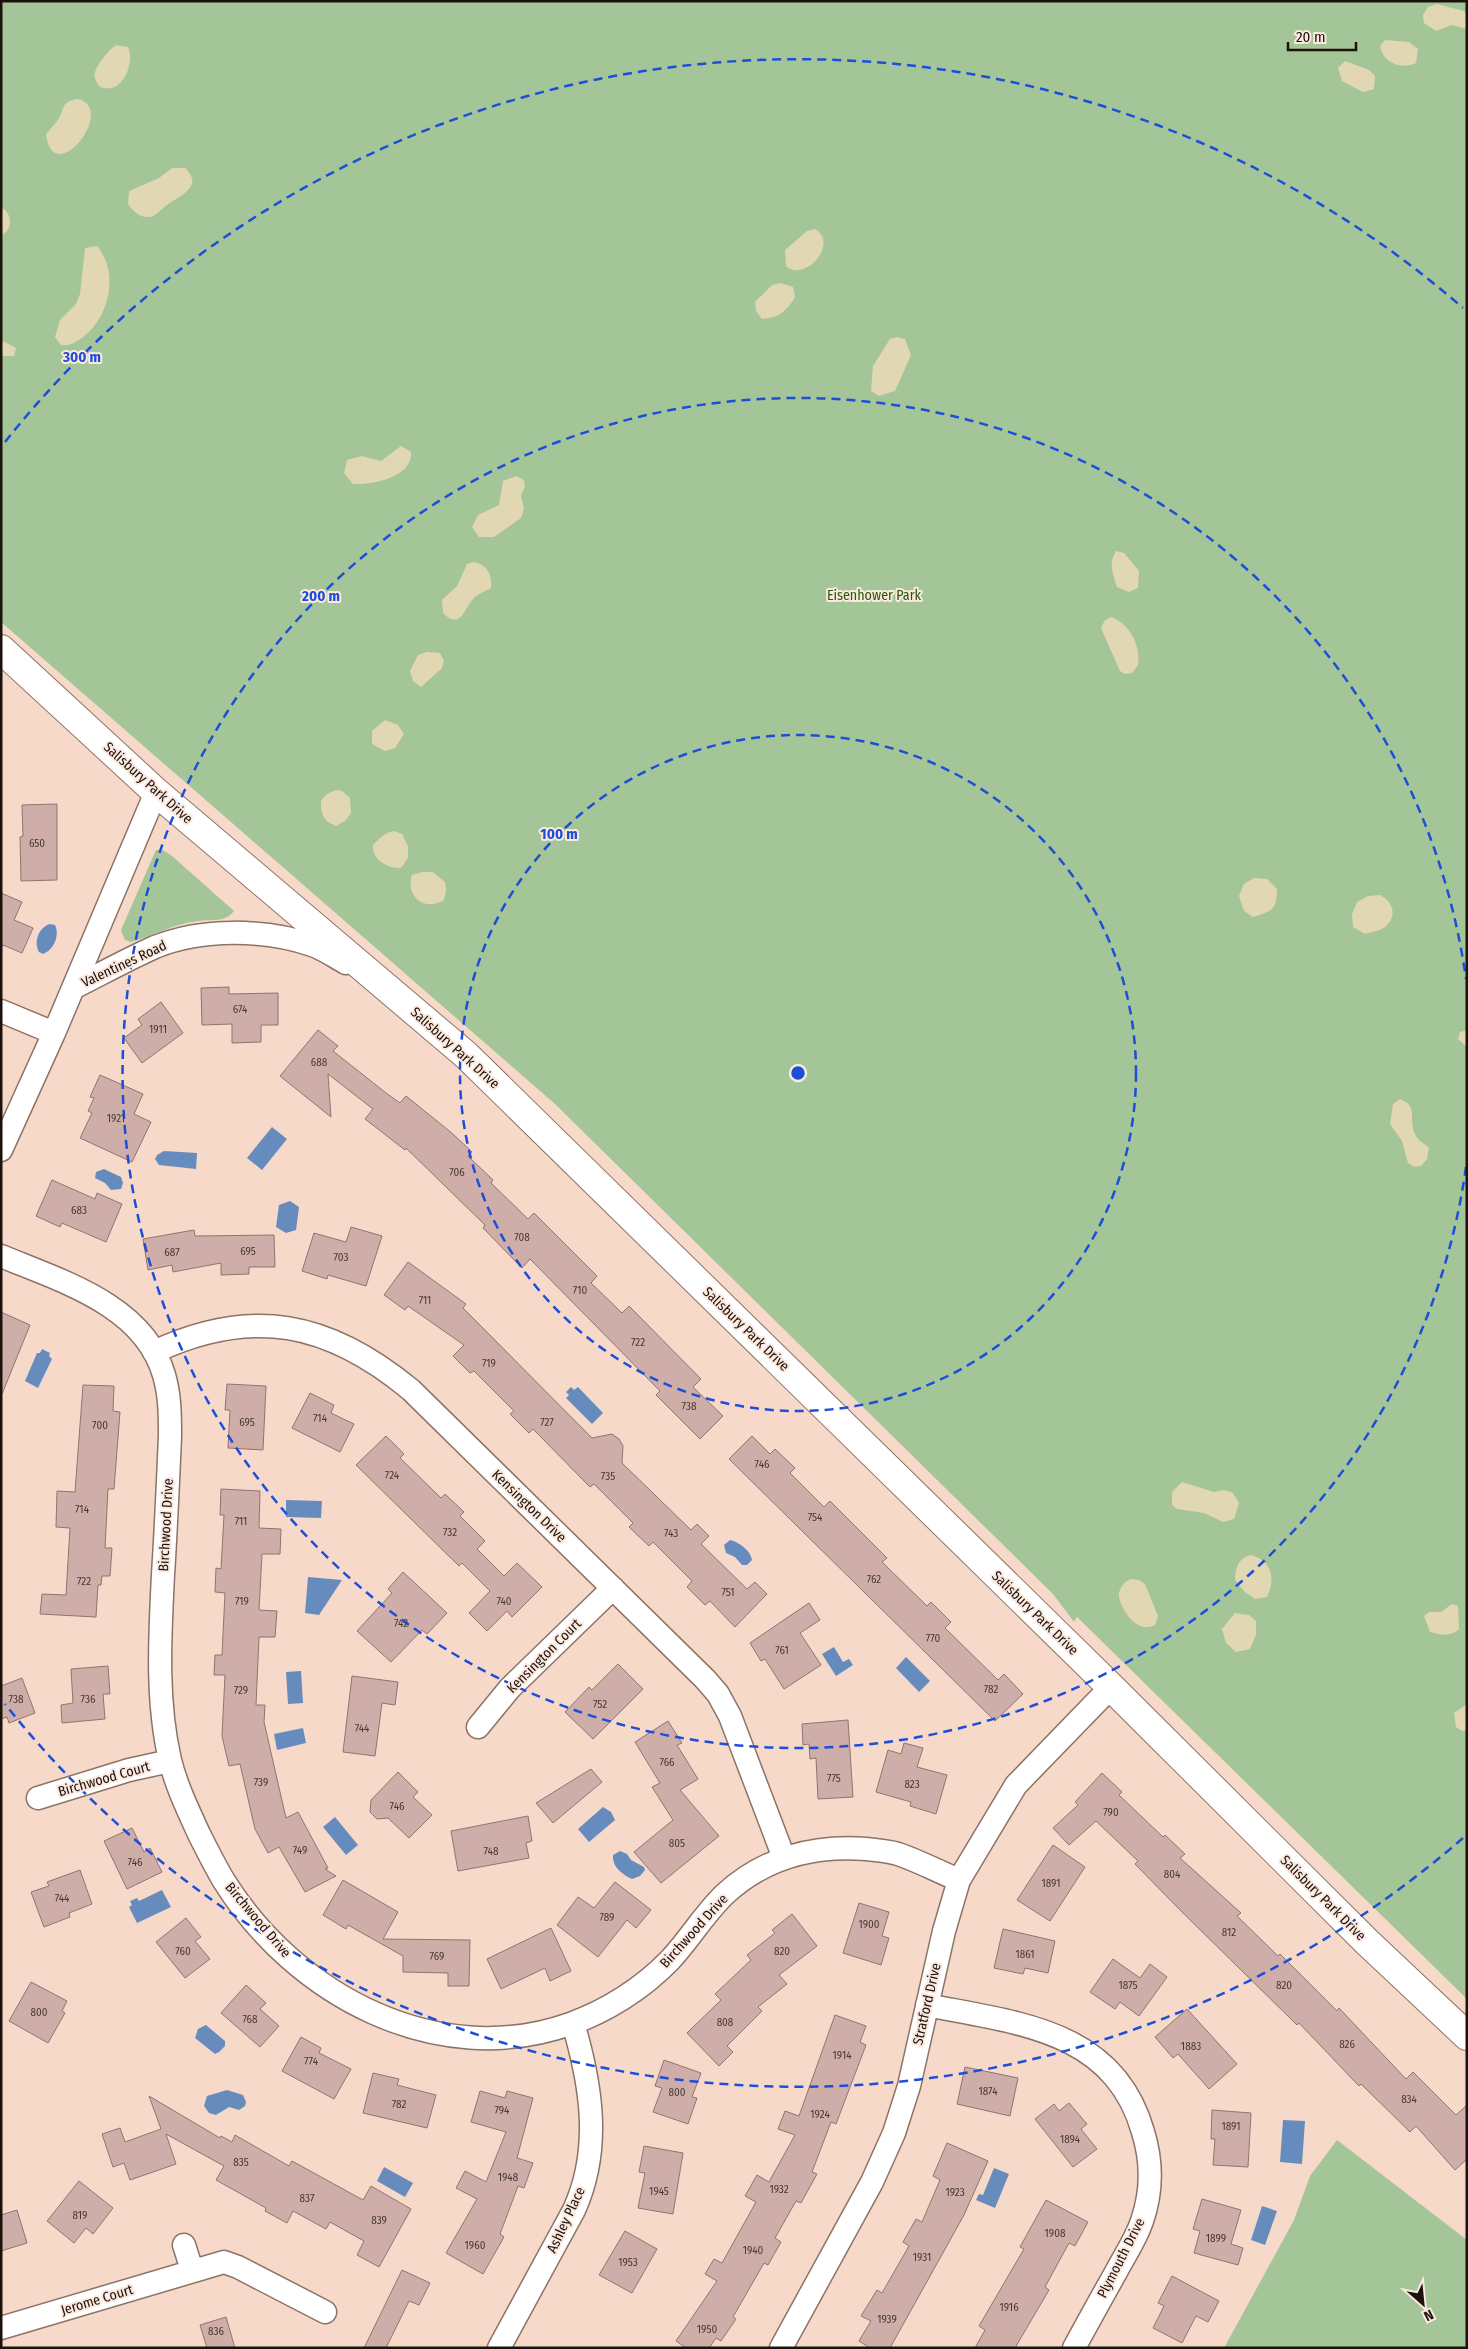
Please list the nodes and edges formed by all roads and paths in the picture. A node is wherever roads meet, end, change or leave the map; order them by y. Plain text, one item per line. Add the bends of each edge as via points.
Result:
1 (1, 649) edge
2 (156, 792) junction
3 (375, 978) junction
4 (74, 988) junction
5 (1, 1010) edge
6 (54, 1033) junction
7 (1, 1150) edge
8 (1, 1256) edge
9 (154, 1352) junction
10 (613, 1588) junction
11 (1111, 1687) junction
12 (478, 1727) dead end
13 (170, 1761) junction
14 (38, 1798) dead end
15 (784, 1858) junction
16 (959, 1880) junction
17 (927, 2005) junction
18 (573, 2023) junction
19 (1467, 2036) edge
20 (184, 2245) dead end
21 (192, 2270) junction
22 (325, 2312) dead end
23 (1, 2328) edge
24 (499, 2348) edge
25 (781, 2348) edge
26 (1074, 2348) edge

1 - 2 main road, Salisbury Park Drive
2 - 3 main road, Salisbury Park Drive
2 - 4 street, Valentines Road
3 - 4 street, Valentines Road via 314,946 273,934 214,935 185,938 156,947
3 - 11 main road, Salisbury Park Drive via 466,1055
4 - 6 street, Valentines Road
5 - 6 street
6 - 7 street, Valentines Road
8 - 9 street, Birchwood Drive via 100,1300 135,1327
9 - 10 street, Kensington Drive via 201,1333 254,1325 307,1332 348,1346 390,1372 411,1390
9 - 13 street, Birchwood Drive via 164,1375 169,1404 160,1640 161,1696
10 - 12 street, Kensington Court via 523,1674
10 - 15 street, Kensington Drive via 686,1658 721,1700
11 - 16 street, Stratford Drive via 1016,1785
11 - 19 main road, Salisbury Park Drive via 1367,1942
13 - 14 street, Birchwood Court
13 - 18 street, Birchwood Drive via 193,1821 225,1882 274,1943 294,1963 326,1986 389,2020 448,2036 500,2039
15 - 16 street, Birchwood Drive via 811,1850 835,1848 888,1852
15 - 18 street, Birchwood Drive via 756,1871 724,1895 652,1977 623,1998
16 - 17 street, Stratford Drive
17 - 25 street, Stratford Drive via 908,2086 886,2155
17 - 26 street, Plymouth Drive via 1041,2030 1072,2042 1103,2063 1137,2109 1150,2161 1148,2198 1142,2222
18 - 24 street, Ashley Place via 591,2096 592,2125 582,2188 574,2210
20 - 21 street
21 - 22 street, Jerome Court via 224,2262 238,2266
21 - 23 street, Jerome Court

